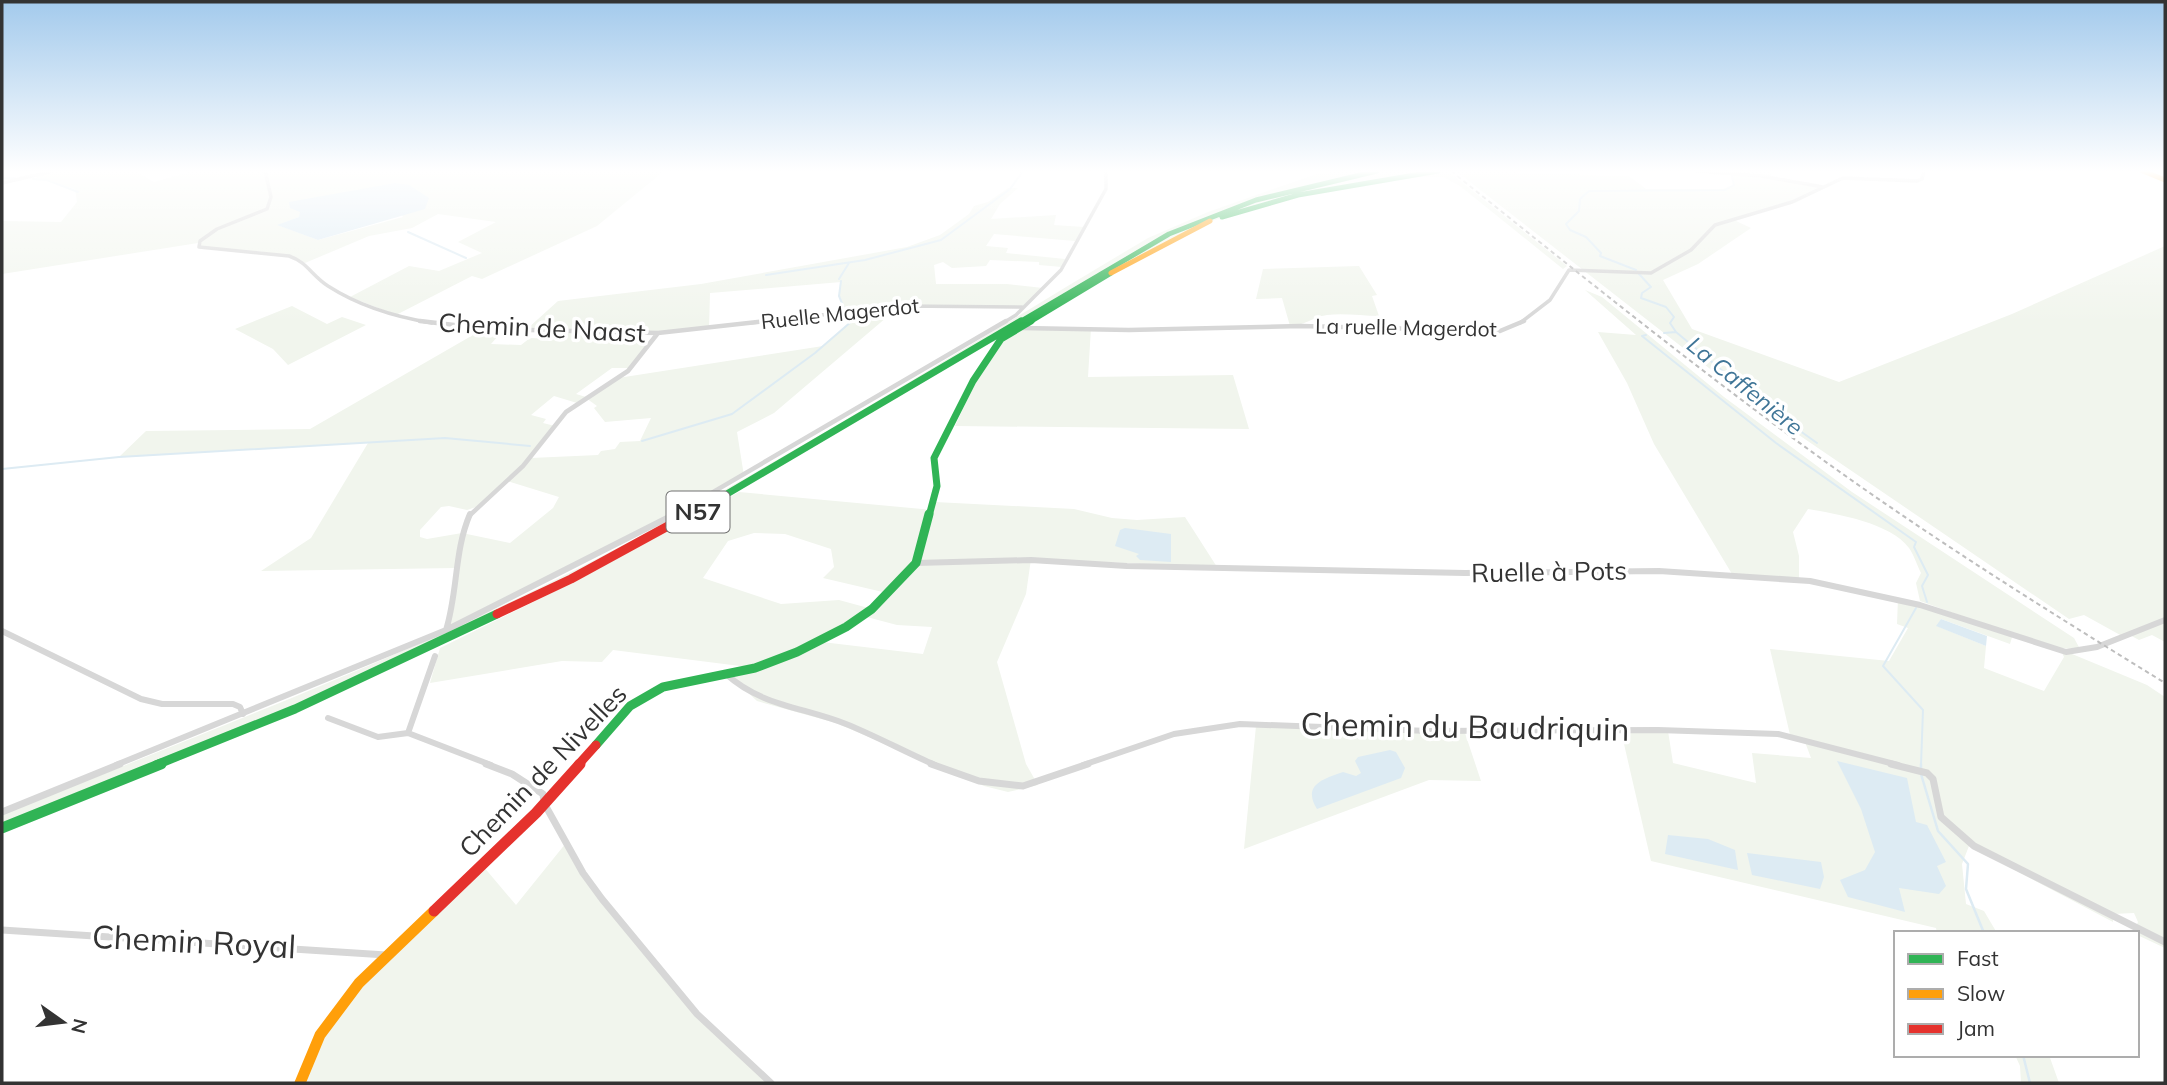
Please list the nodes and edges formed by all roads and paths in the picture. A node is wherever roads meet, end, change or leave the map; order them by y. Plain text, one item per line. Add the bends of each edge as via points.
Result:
1 (237, 222) edge
2 (1087, 222) edge
3 (1201, 222) edge
4 (1211, 222) edge
5 (1727, 222) edge
6 (1022, 307) junction
7 (1020, 328) junction
8 (658, 333) junction
9 (916, 563) junction
10 (2165, 620) edge
11 (446, 630) junction
12 (2, 632) edge
13 (435, 656) dead end
14 (726, 674) junction
15 (243, 714) junction
16 (328, 718) dead end
17 (408, 733) junction
18 (544, 803) junction
19 (2, 813) edge
20 (2, 828) edge
21 (2, 930) edge
22 (2165, 942) edge
23 (387, 955) junction
24 (300, 1083) edge
25 (771, 1083) edge

1 - 8 street, Chemin de Naast via 210,233 199,247 285,255 305,263 320,281 363,304 424,321
2 - 6 street via 1061,270
3 - 20 main road, N57 via 1169,234 708,506 571,579 306,704
4 - 7 main road, Chemin de Nivelles via 1133,260
5 - 7 street, La ruelle Magerdot via 1715,225 1683,256 1659,271 1569,270 1562,285 1533,315 1495,332 1301,326
6 - 8 street, Ruelle Magerdot via 907,306
6 - 11 street via 683,511
7 - 9 main road, Chemin de Nivelles via 991,353 940,443 934,458 936,486
8 - 11 street, Chemin de Naast via 636,363 566,412 523,466 471,512
9 - 10 street, Ruelle à Pots via 1031,560 1465,573 1658,571 1804,580 1920,605 2066,652 2097,647
9 - 14 main road, Chemin de Nivelles via 872,609 846,627 776,661
11 - 15 street
12 - 15 street via 141,699 162,704 233,704
13 - 17 street
14 - 18 main road, Chemin de Nivelles via 663,687 630,706
14 - 22 street, Chemin du Baudriquin via 742,689 771,704 838,721 929,761 1010,787 1174,734 1240,724 1778,734 1920,770 1933,779 1941,817 1974,846
15 - 19 street
16 - 17 street via 378,737
17 - 18 street via 522,778 543,794
18 - 23 main road, Chemin de Nivelles
18 - 25 street via 603,899 697,1014
21 - 23 street, Chemin Royal
23 - 24 main road, Chemin de Nivelles via 337,1008

